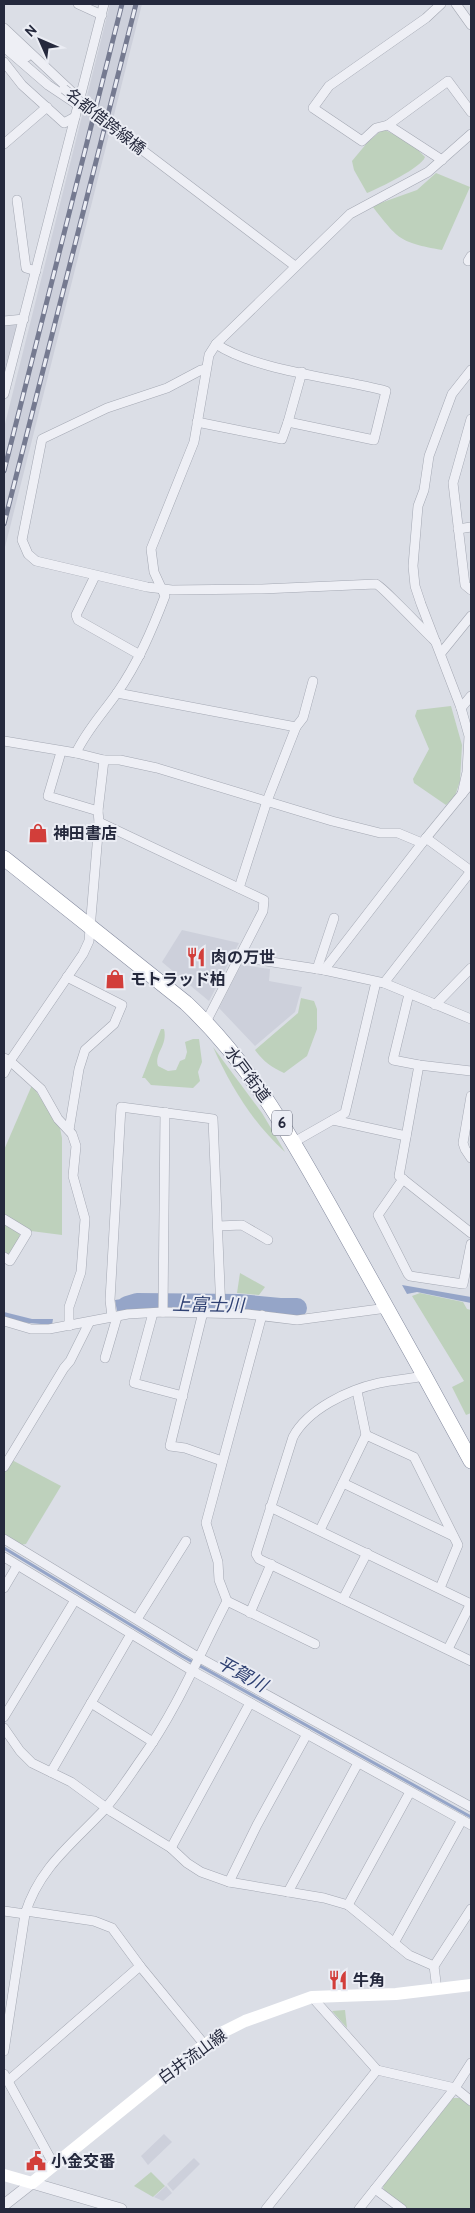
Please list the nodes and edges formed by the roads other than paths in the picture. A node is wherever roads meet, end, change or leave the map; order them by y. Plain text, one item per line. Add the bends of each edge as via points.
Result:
1 (78, 4) edge
2 (104, 4) edge
3 (441, 4) edge
4 (461, 6) edge
5 (102, 14) junction
6 (471, 25) edge
7 (4, 28) edge
8 (4, 38) edge
9 (4, 47) edge
10 (4, 62) edge
11 (79, 102) junction
12 (46, 107) junction
13 (471, 112) edge
14 (75, 117) junction
15 (388, 125) junction
16 (471, 134) edge
17 (4, 144) edge
18 (442, 160) junction
19 (17, 200) dead end
20 (295, 266) junction
21 (36, 271) junction
22 (24, 319) junction
23 (4, 321) edge
24 (216, 344) junction
25 (206, 369) junction
26 (471, 370) edge
27 (302, 372) junction
28 (4, 394) edge
29 (471, 419) edge
30 (197, 422) junction
31 (288, 422) junction
32 (471, 527) edge
33 (458, 529) junction
34 (95, 576) junction
35 (161, 587) junction
36 (471, 590) edge
37 (471, 616) edge
38 (436, 642) junction
39 (440, 653) junction
40 (140, 655) junction
41 (313, 681) dead end
42 (117, 693) junction
43 (471, 696) edge
44 (461, 708) junction
45 (296, 727) junction
46 (4, 740) edge
47 (61, 752) junction
48 (76, 754) junction
49 (104, 760) junction
50 (471, 783) edge
51 (462, 794) junction
52 (267, 801) junction
53 (98, 811) junction
54 (99, 822) junction
55 (424, 840) junction
56 (4, 858) edge
57 (471, 871) edge
58 (239, 888) junction
59 (334, 918) dead end
60 (90, 925) junction
61 (239, 957) junction
62 (471, 968) edge
63 (321, 969) junction
64 (67, 978) junction
65 (380, 982) junction
66 (409, 994) junction
67 (435, 1005) junction
68 (471, 1019) edge
69 (206, 1022) junction
70 (7, 1059) edge
71 (419, 1065) junction
72 (471, 1071) edge
73 (4, 1073) edge
74 (471, 1096) edge
75 (165, 1112) junction
76 (333, 1120) junction
77 (69, 1130) junction
78 (406, 1136) junction
79 (294, 1142) junction
80 (471, 1158) edge
81 (402, 1179) junction
82 (4, 1219) edge
83 (218, 1226) junction
84 (471, 1233) edge
85 (268, 1240) dead end
86 (471, 1244) edge
87 (4, 1257) edge
88 (387, 1308) junction
89 (163, 1312) junction
90 (202, 1312) junction
91 (221, 1312) junction
92 (153, 1313) junction
93 (262, 1315) junction
94 (114, 1317) junction
95 (4, 1322) edge
96 (89, 1323) junction
97 (69, 1326) junction
98 (105, 1358) dead end
99 (424, 1376) junction
100 (358, 1390) junction
101 (183, 1396) junction
102 (366, 1435) junction
103 (222, 1460) junction
104 (471, 1461) edge
105 (4, 1466) edge
106 (343, 1484) junction
107 (270, 1507) junction
108 (320, 1530) junction
109 (452, 1536) junction
110 (4, 1539) edge
111 (186, 1541) dead end
112 (367, 1553) junction
113 (4, 1557) edge
114 (271, 1564) junction
115 (17, 1566) junction
116 (4, 1588) edge
117 (440, 1588) junction
118 (75, 1600) junction
119 (343, 1600) junction
120 (227, 1602) junction
121 (471, 1603) edge
122 (250, 1613) junction
123 (137, 1619) junction
124 (131, 1634) junction
125 (315, 1644) dead end
126 (448, 1649) junction
127 (198, 1657) junction
128 (471, 1661) edge
129 (191, 1670) junction
130 (91, 1702) junction
131 (250, 1703) junction
132 (4, 1717) edge
133 (4, 1728) edge
134 (307, 1734) junction
135 (153, 1742) junction
136 (358, 1763) junction
137 (51, 1772) junction
138 (410, 1792) junction
139 (106, 1807) junction
140 (471, 1807) edge
141 (462, 1820) junction
142 (471, 1825) edge
143 (170, 1848) junction
144 (229, 1882) junction
145 (288, 1892) junction
146 (348, 1905) junction
147 (471, 1909) edge
148 (4, 1911) edge
149 (25, 1912) junction
150 (394, 1943) junction
151 (140, 1966) junction
152 (434, 1966) junction
153 (471, 1985) edge
154 (437, 1990) junction
155 (312, 1997) junction
156 (204, 2044) junction
157 (4, 2051) edge
158 (471, 2063) edge
159 (377, 2070) junction
160 (6, 2078) edge
161 (455, 2088) junction
162 (471, 2102) edge
163 (54, 2165) junction
164 (4, 2175) edge
165 (32, 2183) junction
166 (375, 2189) junction
167 (4, 2205) edge
168 (121, 2209) edge
169 (266, 2209) edge
170 (359, 2209) edge
171 (402, 2209) edge

1 - 5 street
2 - 5 street
3 - 15 street via 329,86 313,108 362,141 376,128
4 - 6 street
5 - 11 street
7 - 11 street
8 - 20 street, 名都借跨線橋, bridge via 64,89
9 - 11 street via 48,85
10 - 12 street via 22,85
11 - 14 street
12 - 14 street via 64,123
12 - 17 street
13 - 15 street via 448,81
14 - 21 street
15 - 18 street
16 - 18 street
18 - 20 street via 410,183 350,214
19 - 21 street via 26,268
20 - 24 street
21 - 22 street
22 - 23 street
22 - 28 street
24 - 25 street
24 - 27 street via 259,362
25 - 30 street
25 - 34 street via 167,388 107,408 42,439 22,540 28,554 36,561
26 - 38 street via 452,394 443,416 429,456 418,506 413,566 415,586
27 - 31 street
27 - 31 street via 386,391 374,440
29 - 33 street via 453,483
30 - 31 street via 282,439
30 - 35 street via 194,442 151,549 154,572
32 - 33 street
33 - 36 street via 465,585
34 - 35 street via 147,588
34 - 40 street via 76,615 78,620
35 - 38 street via 172,590 262,589 376,584
35 - 40 street via 165,596
37 - 39 street
38 - 39 street
39 - 44 street
40 - 42 street
41 - 45 street via 303,718
42 - 45 street
42 - 48 street via 81,741
43 - 44 street
44 - 51 street via 469,736
45 - 52 street
46 - 47 street
47 - 48 street
47 - 53 street via 48,796
48 - 49 street
49 - 52 street via 157,768
49 - 53 street
50 - 51 street
51 - 55 street
52 - 55 street via 380,833 398,833
52 - 58 street
53 - 54 street
54 - 58 street
54 - 60 street
55 - 57 street
55 - 63 street
56 - 60 highway, 水戸街道 / 6
57 - 65 street
58 - 61 street via 264,900 263,911
59 - 63 street
60 - 64 street via 88,945
60 - 69 highway, 水戸街道 / 6
61 - 63 street
61 - 69 street
62 - 67 street
63 - 65 street
64 - 70 street
64 - 77 street via 122,1005 114,1024 85,1050
65 - 66 street
65 - 76 street via 345,1113
66 - 67 street
66 - 71 street via 393,1060
67 - 68 street
69 - 79 highway, 水戸街道 / 6 via 261,1089
70 - 73 street
70 - 77 street via 42,1089 58,1118
71 - 72 street
71 - 78 street
74 - 80 street via 464,1142
75 - 83 street via 213,1119
75 - 89 street
75 - 94 street via 121,1107 110,1300
76 - 78 street
76 - 79 street
77 - 97 street via 76,1146 73,1176 86,1219 81,1272 68,1307
78 - 81 street via 399,1176
79 - 88 highway, 水戸街道 / 6
81 - 84 street
81 - 86 street via 378,1215 410,1276 463,1284
82 - 87 street via 26,1233 10,1260
83 - 85 street via 242,1225
83 - 91 street
88 - 93 street via 297,1320
88 - 99 highway, 水戸街道 / 6
89 - 90 street
89 - 92 street
90 - 91 street
90 - 101 street
91 - 93 street
92 - 94 street
92 - 101 street via 134,1383
93 - 103 street
94 - 96 street
94 - 98 street
95 - 97 street via 30,1329
96 - 97 street
96 - 105 street via 70,1361
99 - 100 street via 378,1383
99 - 104 highway, 水戸街道 / 6
100 - 102 street
100 - 107 street via 314,1413 300,1425
101 - 103 street via 170,1446
102 - 106 street
102 - 109 street via 414,1457
103 - 120 street via 206,1523
106 - 108 street
106 - 109 street
107 - 108 street
107 - 114 street via 256,1554
108 - 112 street
109 - 117 street via 458,1545
110 - 123 street
111 - 123 street
112 - 117 street
112 - 119 street
113 - 115 street
114 - 119 street
114 - 122 street
115 - 116 street
115 - 118 street
117 - 121 street
118 - 124 street
118 - 132 street
119 - 126 street
120 - 122 street
120 - 127 street
121 - 126 street
122 - 125 street
123 - 127 street
124 - 129 street
124 - 130 street
126 - 128 street
127 - 129 street
127 - 140 street
129 - 131 street
129 - 135 street
130 - 135 street
130 - 137 street
131 - 134 street
131 - 143 street
133 - 137 street via 32,1763
134 - 136 street
134 - 144 street via 256,1825
135 - 139 street
136 - 138 street
136 - 145 street
137 - 139 street
138 - 141 street
138 - 146 street
139 - 143 street
139 - 149 street via 46,1869 30,1895
141 - 142 street
141 - 150 street
143 - 144 street via 201,1872
144 - 145 street
145 - 146 street
146 - 150 street
147 - 152 street
148 - 149 street
149 - 151 street via 103,1923 112,1928
149 - 157 street
150 - 152 street via 409,1955
151 - 156 street
151 - 160 street
152 - 154 street
153 - 154 main road, 白井流山線
154 - 155 main road, 白井流山線
155 - 156 main road, 白井流山線 via 245,2021
155 - 159 street
156 - 163 main road, 白井流山線
158 - 161 street
159 - 161 street
159 - 169 street
160 - 163 street
161 - 162 street
161 - 166 street
163 - 165 main road, 白井流山線
164 - 165 main road
165 - 167 street
165 - 168 street
166 - 170 street
166 - 171 street

